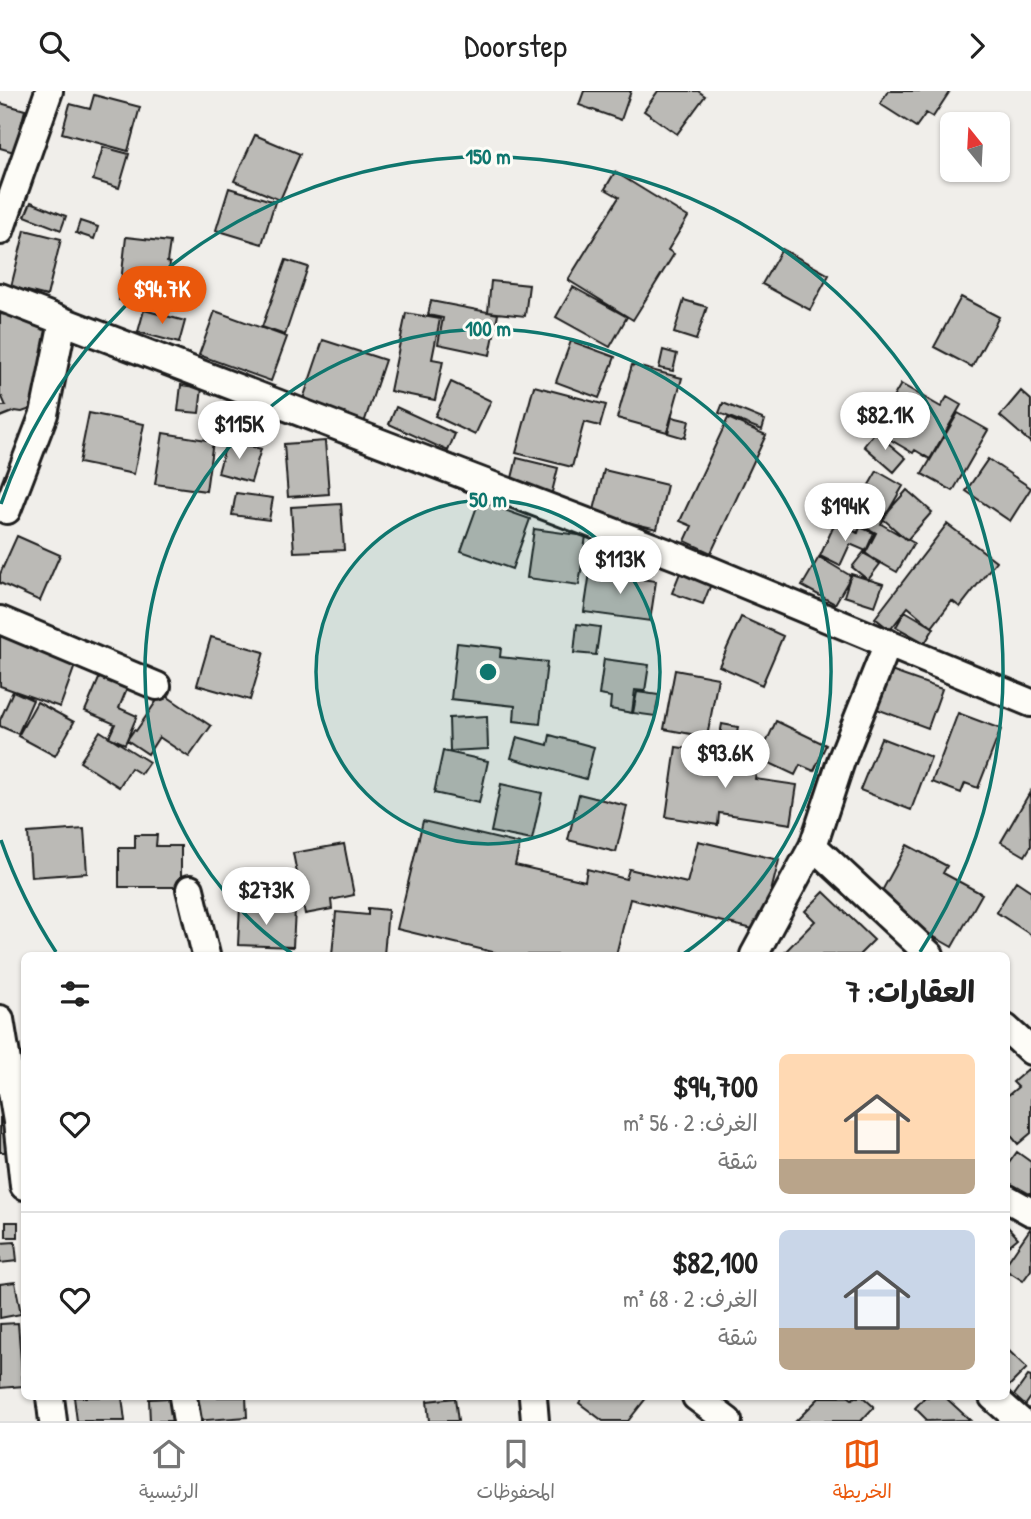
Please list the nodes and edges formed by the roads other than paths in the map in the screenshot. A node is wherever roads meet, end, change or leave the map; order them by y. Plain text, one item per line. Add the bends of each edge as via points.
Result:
1 (49, 91) edge
2 (0, 231) edge
3 (0, 297) edge
4 (63, 321) junction
5 (7, 510) dead end
6 (0, 620) edge
7 (888, 643) junction
8 (157, 685) dead end
9 (1031, 703) edge
10 (813, 846) junction
11 (190, 890) dead end
12 (205, 952) edge
13 (756, 952) edge
14 (927, 952) edge
15 (0, 1019) edge
16 (21, 1022) edge
17 (1010, 1031) edge
18 (1031, 1051) edge
19 (21, 1159) edge
20 (1010, 1200) edge
21 (1031, 1212) edge
22 (50, 1400) edge
23 (184, 1400) edge
24 (533, 1400) edge
25 (700, 1400) edge
26 (996, 1400) edge
27 (53, 1421) edge
28 (187, 1421) edge
29 (535, 1421) edge
30 (728, 1421) edge
31 (1020, 1421) edge

1 - 2 street
3 - 4 street
4 - 5 street via 44,414
4 - 7 street via 681,558
6 - 8 street
7 - 9 street
7 - 10 street
10 - 13 street
10 - 14 street
11 - 12 street
15 - 16 street
15 - 19 street
17 - 18 street
20 - 21 street
22 - 27 street
23 - 28 street
24 - 29 street
25 - 30 street
26 - 31 street

